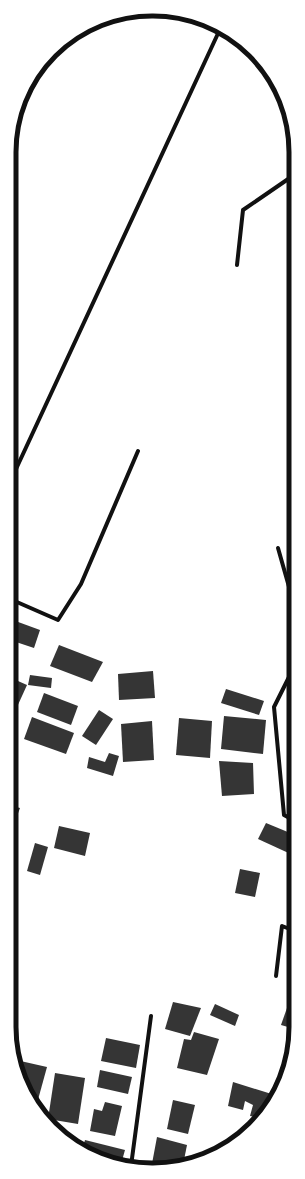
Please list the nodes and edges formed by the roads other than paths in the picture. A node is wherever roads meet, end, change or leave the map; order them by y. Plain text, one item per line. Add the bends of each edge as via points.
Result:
1 (218, 33) edge
2 (289, 178) edge
3 (236, 265) dead end
4 (138, 451) dead end
5 (16, 469) edge
6 (278, 548) dead end
7 (289, 587) edge
8 (16, 602) edge
9 (289, 677) edge
10 (289, 818) edge
11 (289, 929) edge
12 (276, 976) dead end
13 (151, 1016) dead end
14 (132, 1161) edge

1 - 5 street
2 - 3 street via 243,210
4 - 8 street via 81,584 58,620
6 - 7 street
9 - 10 street via 274,707 284,816
11 - 12 street via 282,926
13 - 14 street

